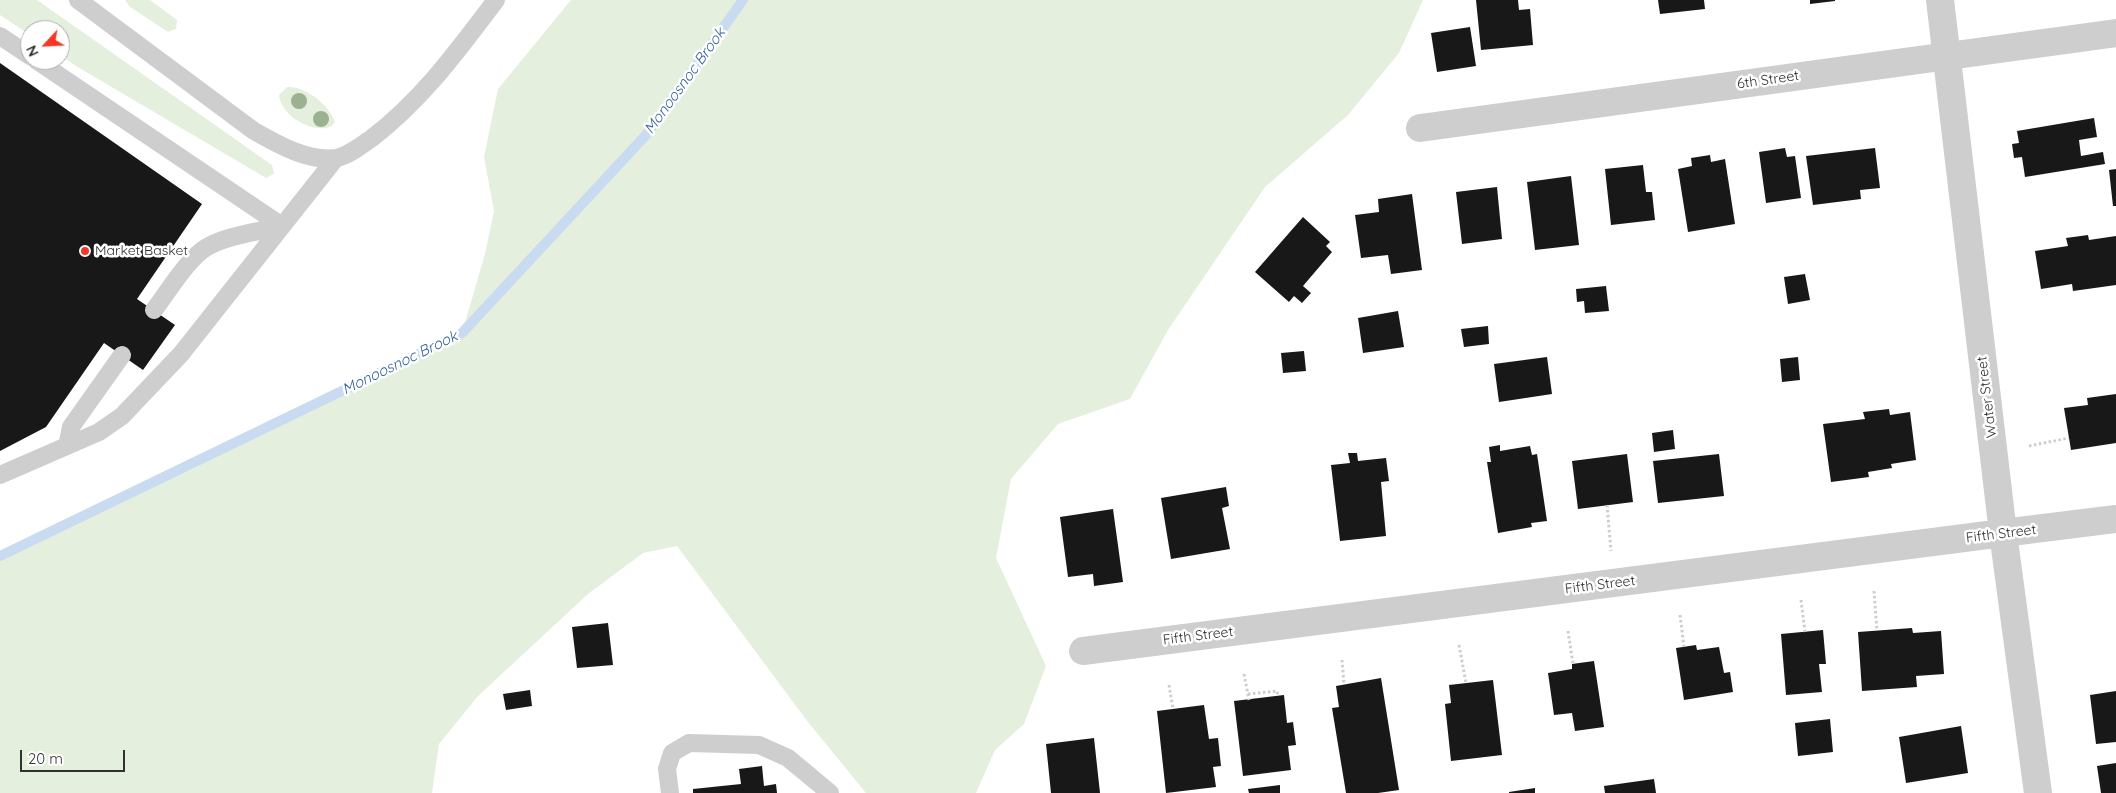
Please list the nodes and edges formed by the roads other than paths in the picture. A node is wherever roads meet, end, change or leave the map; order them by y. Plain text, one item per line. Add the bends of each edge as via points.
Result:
1 (78, 0) edge
2 (496, 0) edge
3 (1940, 0) edge
4 (2116, 32) edge
5 (0, 36) edge
6 (20, 49) edge
7 (1947, 56) junction
8 (51, 70) edge
9 (1420, 128) dead end
10 (336, 158) junction
11 (282, 226) junction
12 (154, 310) dead end
13 (122, 355) dead end
14 (66, 446) junction
15 (0, 474) edge
16 (2116, 519) edge
17 (2004, 533) junction
18 (1083, 651) dead end
19 (670, 793) edge
20 (830, 793) edge
21 (2038, 793) edge

1 - 10 lane via 254,131 284,148 312,156
2 - 10 lane via 441,74 418,98 361,146
3 - 7 street, Water Street
4 - 7 street, 6th Street
5 - 6 lane
7 - 9 street, 6th Street
7 - 17 street, Water Street
8 - 11 lane
10 - 11 lane
11 - 12 lane via 205,248
11 - 14 lane via 181,354 142,396 99,432
13 - 14 lane via 70,427
14 - 15 lane
16 - 17 street, Fifth Street
17 - 18 street, Fifth Street
17 - 21 street, Water Street
19 - 20 lane via 667,769 672,753 689,743 759,745 788,758

